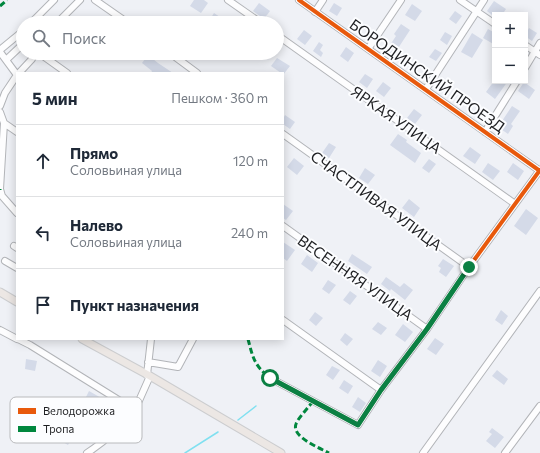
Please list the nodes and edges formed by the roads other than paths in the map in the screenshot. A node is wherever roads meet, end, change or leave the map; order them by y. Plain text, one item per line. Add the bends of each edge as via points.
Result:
1 (54, 0) edge
2 (80, 0) edge
3 (95, 0) edge
4 (228, 0) edge
5 (299, 0) edge
6 (322, 0) edge
7 (401, 0) edge
8 (460, 0) edge
9 (484, 0) edge
10 (316, 12) junction
11 (477, 12) junction
12 (38, 16) edge
13 (64, 16) edge
14 (118, 16) edge
15 (251, 16) edge
16 (492, 22) edge
17 (16, 39) edge
18 (284, 40) edge
19 (540, 43) edge
20 (528, 47) edge
21 (368, 49) junction
22 (0, 51) edge
23 (16, 51) edge
24 (538, 54) edge
25 (6, 60) junction
26 (32, 60) edge
27 (48, 60) edge
28 (180, 60) edge
29 (528, 65) edge
30 (19, 72) edge
31 (66, 72) edge
32 (197, 72) edge
33 (16, 73) edge
34 (16, 76) edge
35 (515, 84) edge
36 (426, 89) junction
37 (0, 106) edge
38 (0, 112) edge
39 (4, 123) junction
40 (16, 131) edge
41 (485, 132) junction
42 (284, 135) edge
43 (540, 171) edge
44 (515, 204) junction
45 (16, 212) edge
46 (284, 227) edge
47 (5, 261) dead end
48 (16, 267) edge
49 (469, 267) junction
50 (0, 292) edge
51 (540, 292) edge
52 (16, 301) edge
53 (284, 321) edge
54 (427, 329) junction
55 (0, 330) edge
56 (16, 338) edge
57 (19, 340) edge
58 (84, 340) edge
59 (151, 340) edge
60 (192, 340) edge
61 (148, 362) junction
62 (148, 376) junction
63 (270, 378) dead end
64 (381, 390) junction
65 (114, 397) edge
66 (140, 397) edge
67 (540, 406) edge
68 (102, 443) edge
69 (87, 453) edge
70 (281, 453) edge
71 (423, 453) edge
72 (505, 453) edge

1 - 12 street
2 - 13 street
3 - 14 street
4 - 15 street
5 - 10 street, БОРОДИНСКИЙ ПРОЕЗД
6 - 10 street
7 - 21 street
8 - 11 street
9 - 11 street
10 - 21 street, БОРОДИНСКИЙ ПРОЕЗД
11 - 16 street
11 - 36 street
17 - 22 street
18 - 44 street, ЯРКАЯ УЛИЦА
19 - 24 street
20 - 24 street
21 - 36 street, БОРОДИНСКИЙ ПРОЕЗД
22 - 25 street
23 - 25 street
24 - 29 street
25 - 33 street
26 - 30 street
27 - 31 street
28 - 32 street
34 - 37 street
35 - 41 street
36 - 41 street, БОРОДИНСКИЙ ПРОЕЗД
38 - 39 street
39 - 40 street
39 - 45 street via 0,189 2,196
41 - 43 street, БОРОДИНСКИЙ ПРОЕЗД
42 - 49 street, СЧАСТЛИВАЯ УЛИЦА
43 - 44 street
44 - 49 street
46 - 54 street, ВЕСЕННЯЯ УЛИЦА
47 - 48 street
49 - 54 street
50 - 52 main road
51 - 71 street
53 - 64 street
54 - 64 street
55 - 56 street
57 - 65 street
58 - 62 main road
59 - 61 street
60 - 61 street via 178,367
61 - 62 street
62 - 66 street
62 - 70 main road
63 - 64 street via 358,425
67 - 72 street
68 - 69 street

